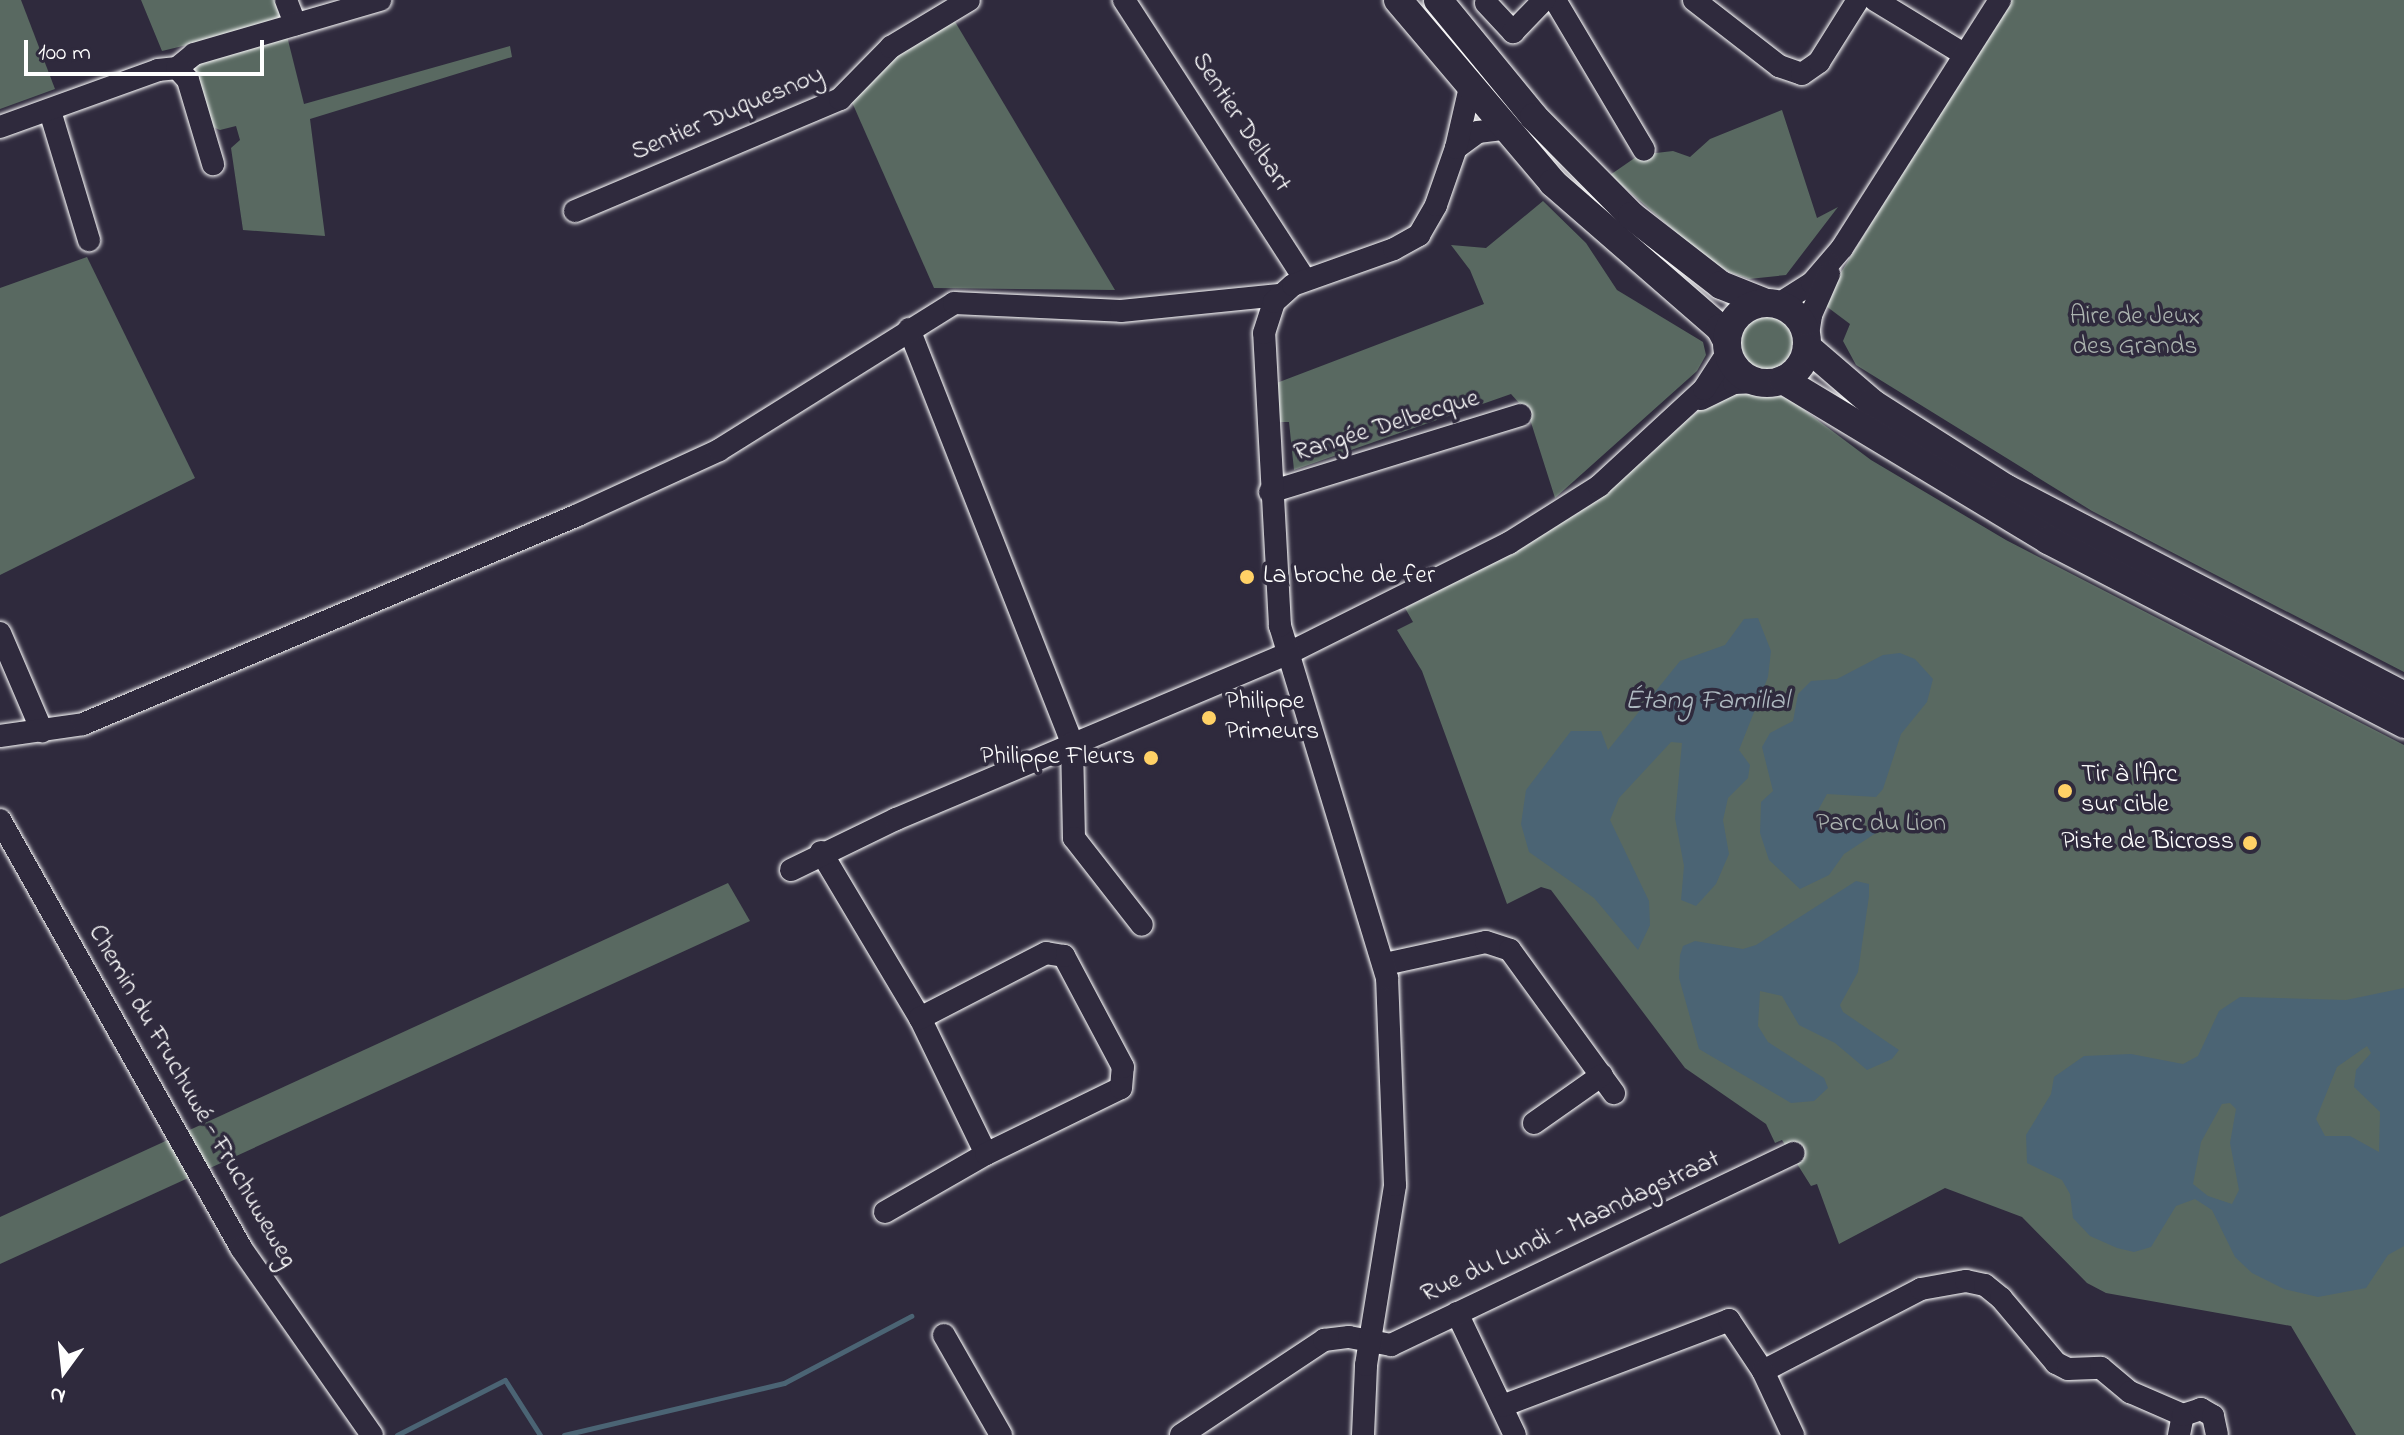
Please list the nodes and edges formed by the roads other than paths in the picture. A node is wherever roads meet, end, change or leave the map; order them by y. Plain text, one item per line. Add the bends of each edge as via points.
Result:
1 (286, 0) edge
2 (380, 0) edge
3 (969, 0) edge
4 (1124, 0) edge
5 (1398, 0) edge
6 (1438, 0) edge
7 (1544, 0) edge
8 (1555, 0) edge
9 (1694, 0) edge
10 (1858, 0) edge
11 (1875, 0) edge
12 (2000, 0) edge
13 (1486, 3) dead end
14 (295, 24) junction
15 (1965, 55) junction
16 (177, 68) junction
17 (1470, 87) junction
18 (50, 111) junction
19 (0, 127) edge
20 (1504, 129) junction
21 (1456, 148) junction
22 (1644, 150) dead end
23 (213, 164) dead end
24 (575, 211) dead end
25 (89, 240) dead end
26 (1842, 248) junction
27 (1305, 280) junction
28 (1279, 295) junction
29 (1772, 304) junction
30 (909, 329) junction
31 (1807, 344) junction
32 (1728, 347) junction
33 (1771, 381) junction
34 (1520, 415) dead end
35 (1677, 416) junction
36 (1270, 492) junction
37 (0, 633) edge
38 (1291, 652) junction
39 (2404, 696) edge
40 (2404, 724) edge
41 (42, 731) junction
42 (0, 736) edge
43 (1072, 743) junction
44 (0, 820) edge
45 (821, 852) junction
46 (791, 870) dead end
47 (1142, 925) dead end
48 (1385, 964) junction
49 (920, 1018) junction
50 (1534, 1123) dead end
51 (1794, 1153) dead end
52 (986, 1154) junction
53 (885, 1212) dead end
54 (1457, 1313) junction
55 (944, 1335) dead end
56 (1370, 1342) junction
57 (1763, 1371) junction
58 (1502, 1406) junction
59 (2181, 1425) edge
60 (372, 1435) edge
61 (1001, 1435) edge
62 (1181, 1435) edge
63 (1363, 1435) edge
64 (1515, 1435) edge
65 (1793, 1435) edge
66 (2217, 1435) edge

1 - 14 street
2 - 14 street
3 - 24 street, Sentier Duquesnoy via 891,47 840,99
4 - 27 street, Sentier Delbart
5 - 17 main road
6 - 29 main road via 1534,117 1632,216 1721,285
7 - 13 street via 1513,32
8 - 22 street
9 - 10 street via 1779,66 1802,74 1819,62
11 - 15 street
12 - 15 street
14 - 16 street via 194,54
15 - 26 street
16 - 18 street via 158,70
16 - 23 street via 188,80
17 - 20 main road
17 - 21 street
18 - 19 street
18 - 25 street
20 - 21 street via 1478,132
20 - 32 main road via 1593,222 1720,328
21 - 27 street via 1419,235
26 - 29 street via 1812,283
26 - 31 street via 1815,306
27 - 28 street
28 - 30 street via 1121,311 963,301
28 - 36 street via 1264,333
29 - 31 main road via 1796,316
29 - 32 main road via 1739,315
30 - 41 street via 708,455 96,719
30 - 43 street
31 - 33 main road via 1797,370
31 - 39 main road via 1872,403 2007,489
32 - 33 main road via 1739,372
32 - 35 street via 1712,380
33 - 35 street via 1726,386
33 - 40 main road via 2048,540
34 - 36 street, Rangée Delbecque
35 - 38 street via 1571,508 1407,597
36 - 38 street via 1280,626
37 - 41 street
38 - 43 street
38 - 48 street
41 - 42 street
43 - 45 street
43 - 47 street via 1074,838
44 - 60 street, Chemin du Fruchuwé - Fruchuweweg via 241,1248
45 - 46 street
45 - 49 street
48 - 50 street via 1486,942 1510,950 1608,1084
48 - 56 street via 1395,1078 1395,1185
49 - 52 street
49 - 52 street via 1046,953 1064,956 1123,1067 1121,1088
51 - 54 street, Rue du Lundi - Maandagstraat
52 - 53 street
54 - 56 street, Rue du Lundi - Maandagstraat via 1391,1345
54 - 58 street
55 - 61 street
56 - 62 street, Rue du Lundi - Maandagstraat via 1324,1340
56 - 63 street
57 - 58 street via 1729,1320
57 - 59 street via 1921,1289 1966,1281 1985,1285 2001,1298 2056,1363 2068,1369 2101,1368
57 - 65 street
58 - 64 street
59 - 66 street via 2201,1409 2213,1416

